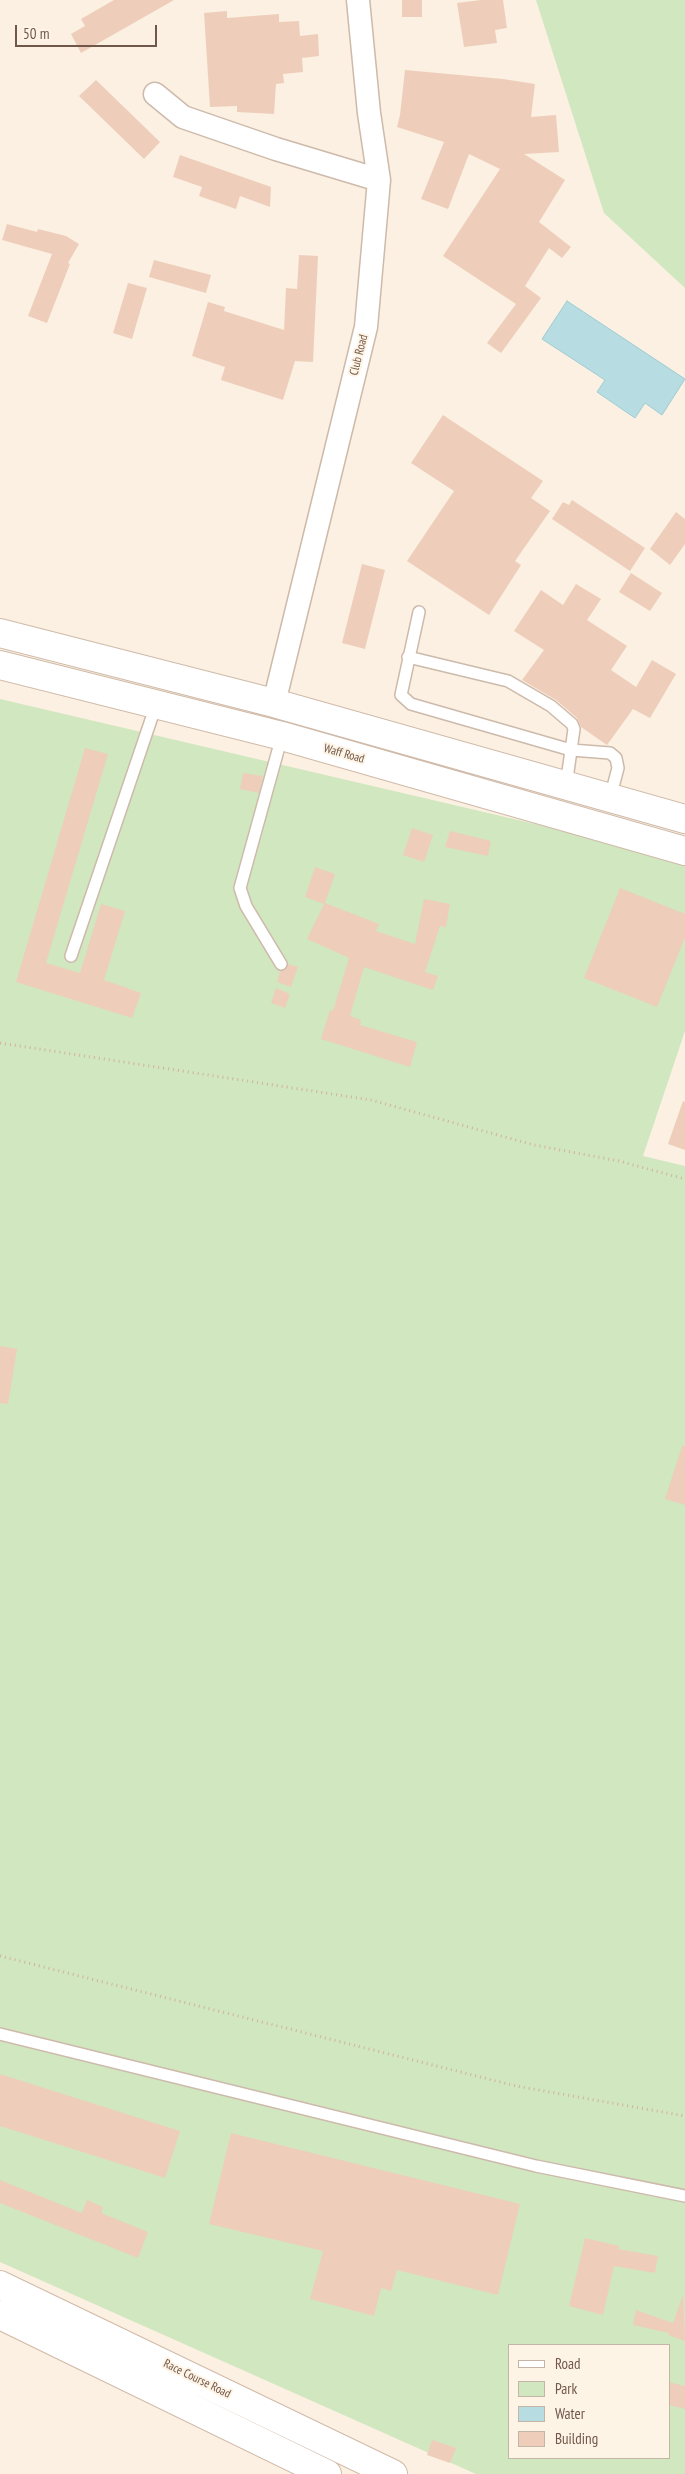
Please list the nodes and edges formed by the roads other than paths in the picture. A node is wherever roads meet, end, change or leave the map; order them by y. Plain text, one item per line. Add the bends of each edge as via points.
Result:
1 (358, 0) edge
2 (155, 94) dead end
3 (379, 180) junction
4 (418, 612) dead end
5 (0, 633) edge
6 (408, 657) junction
7 (0, 665) edge
8 (274, 703) junction
9 (156, 705) junction
10 (282, 736) junction
11 (571, 750) junction
12 (566, 786) junction
13 (610, 798) junction
14 (685, 819) edge
15 (685, 851) edge
16 (70, 956) dead end
17 (280, 964) dead end
18 (0, 2034) edge
19 (685, 2196) edge
20 (0, 2285) edge
21 (0, 2315) edge
22 (327, 2474) edge
23 (393, 2474) edge

1 - 3 street, Club Road
2 - 3 street via 183,117
3 - 8 street, Club Road via 366,327
4 - 6 lane
5 - 8 street
6 - 11 lane via 508,681 520,687 572,724 575,734
6 - 11 lane via 401,695 411,704
7 - 9 street, Waff Road
8 - 12 street
9 - 10 street, Waff Road
9 - 16 lane
10 - 15 street, Waff Road
10 - 17 lane via 240,888 246,906
11 - 12 lane
11 - 13 lane via 610,753 616,758 618,768
12 - 13 street
13 - 14 street
18 - 19 lane via 536,2166
20 - 23 street, Race Course Road
21 - 22 street

